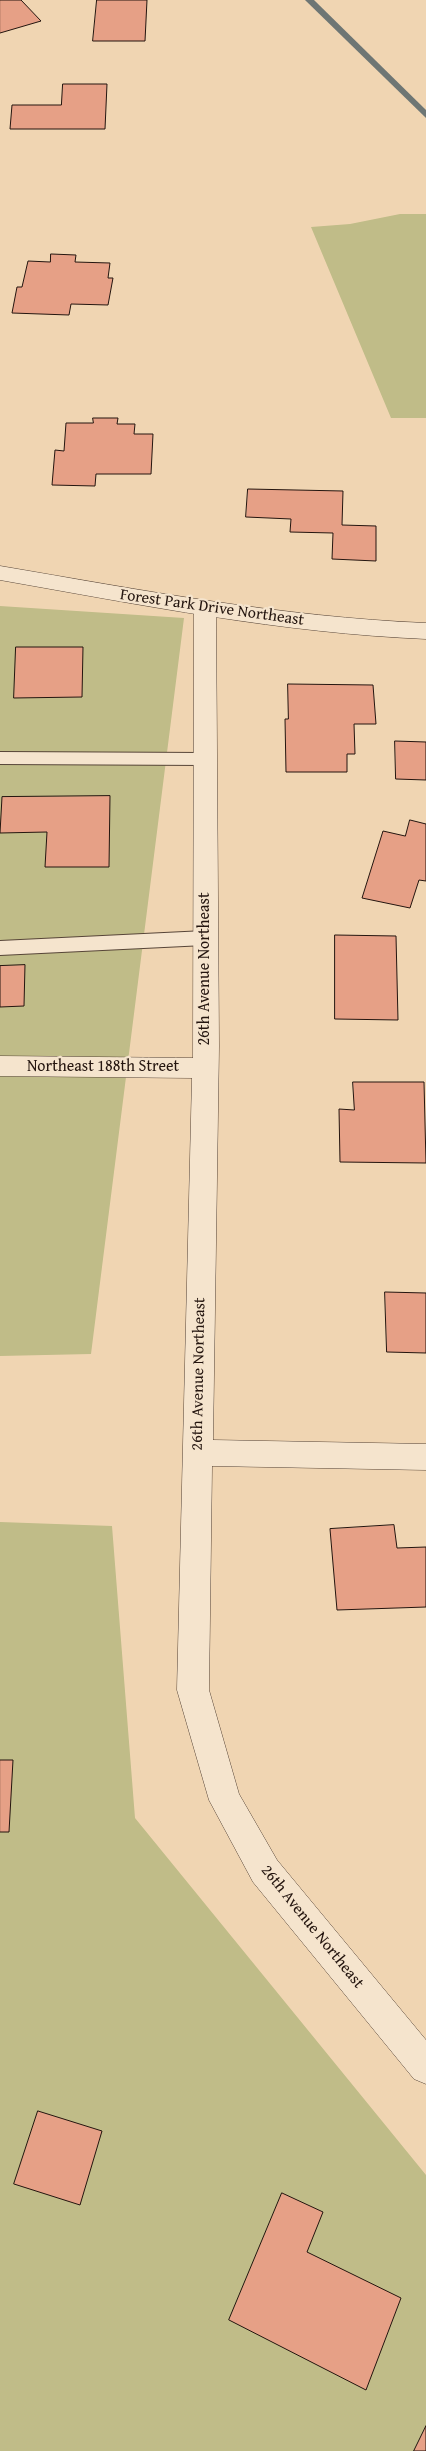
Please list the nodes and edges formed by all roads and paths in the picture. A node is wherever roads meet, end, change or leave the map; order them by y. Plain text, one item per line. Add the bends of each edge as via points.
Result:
1 (0, 573) edge
2 (205, 609) junction
3 (426, 631) edge
4 (0, 758) edge
5 (205, 759) junction
6 (205, 938) junction
7 (0, 948) edge
8 (0, 1066) edge
9 (205, 1068) junction
10 (198, 1453) junction
11 (426, 1457) edge
12 (426, 2067) edge

1 - 2 street, Forest Park Drive Northeast
2 - 3 street, Forest Park Drive Northeast via 352,628
2 - 5 street, 26th Avenue Northeast
4 - 5 lane
5 - 6 street, 26th Avenue Northeast
6 - 7 lane
6 - 9 street, 26th Avenue Northeast
8 - 9 street, Northeast 188th Street
9 - 10 street, 26th Avenue Northeast
10 - 11 street
10 - 12 street, 26th Avenue Northeast via 193,1690 225,1800 265,1872

